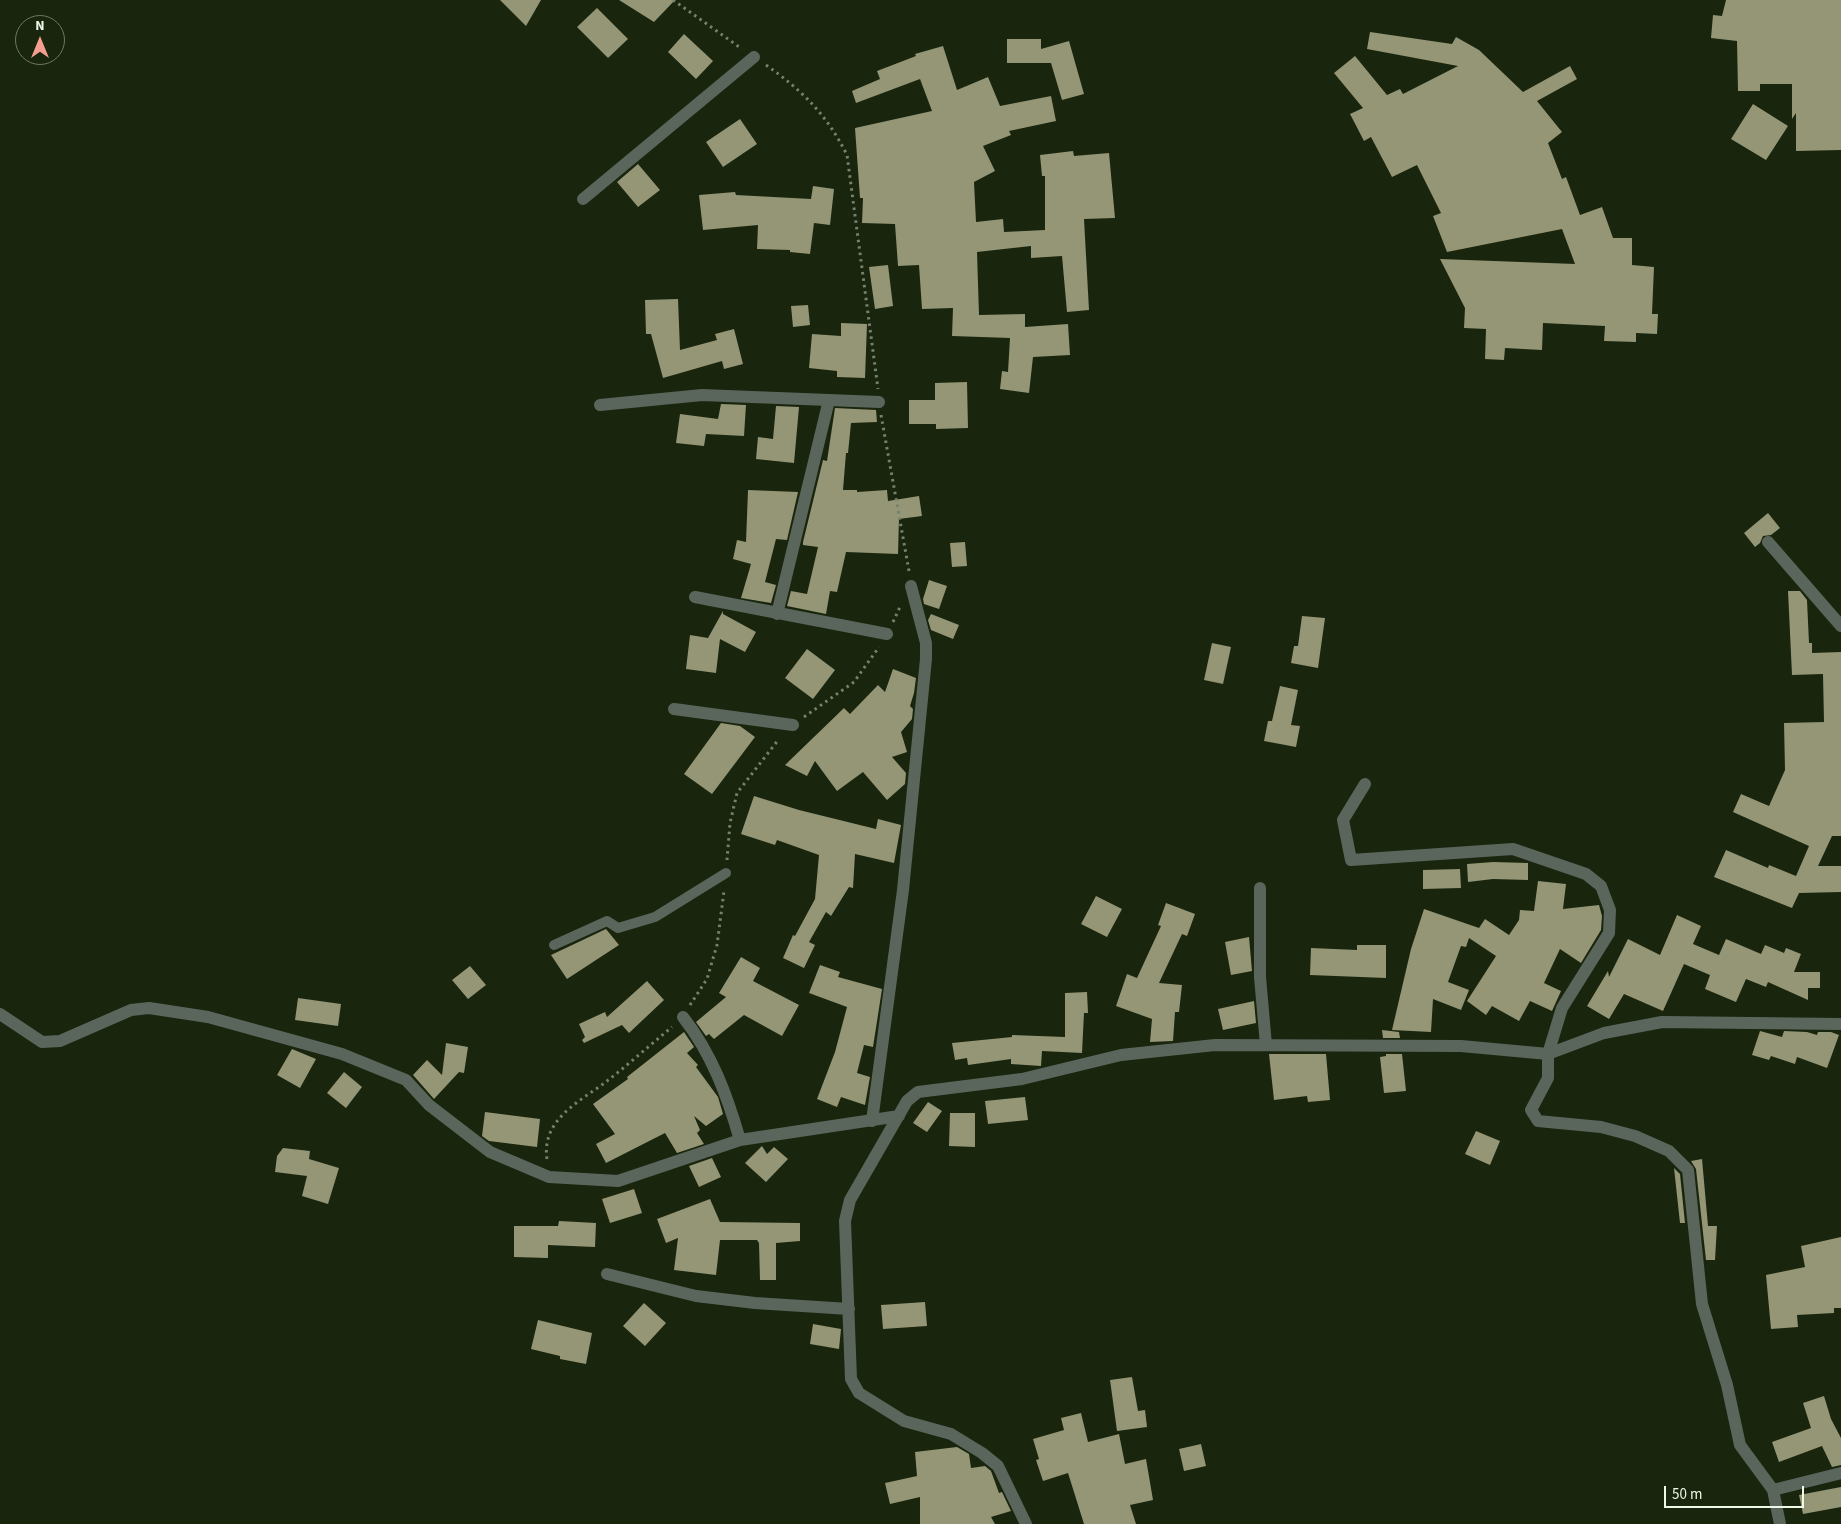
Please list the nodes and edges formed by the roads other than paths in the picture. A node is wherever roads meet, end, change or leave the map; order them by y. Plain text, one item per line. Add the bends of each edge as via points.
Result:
1 (754, 57) dead end
2 (583, 199) dead end
3 (830, 400) junction
4 (879, 402) dead end
5 (600, 405) dead end
6 (1768, 542) dead end
7 (911, 586) dead end
8 (695, 597) dead end
9 (777, 614) junction
10 (1841, 626) edge
11 (887, 634) dead end
12 (674, 709) dead end
13 (793, 725) dead end
14 (1365, 784) dead end
15 (726, 873) dead end
16 (1260, 888) dead end
17 (554, 945) dead end
18 (0, 1014) edge
19 (683, 1017) dead end
20 (1841, 1024) edge
21 (1266, 1045) junction
22 (1548, 1054) junction
23 (899, 1116) junction
24 (872, 1121) junction
25 (740, 1140) junction
26 (607, 1274) dead end
27 (849, 1309) junction
28 (1841, 1473) edge
29 (1773, 1490) junction
30 (1026, 1524) edge
31 (1780, 1524) edge

1 - 2 street
3 - 4 street
3 - 5 street via 702,395
3 - 9 street
6 - 10 street
7 - 24 street via 926,643 926,659 903,890
8 - 9 street
9 - 11 street
12 - 13 street
14 - 22 street via 1343,820 1352,860 1513,849 1586,874 1601,886 1610,910 1609,933 1562,1008
15 - 17 lane via 655,917 618,928 607,921
16 - 21 street via 1260,977
18 - 25 street via 42,1042 60,1041 130,1010 149,1008 208,1017 342,1054 406,1080 429,1105 490,1152 549,1177 618,1181
19 - 25 street via 700,1038 716,1069
20 - 22 street via 1662,1022 1604,1033
21 - 22 street via 1461,1046
21 - 23 street via 1215,1045 1121,1055 1022,1079 918,1092 907,1101
22 - 29 street via 1548,1078 1531,1110 1538,1121 1601,1127 1635,1136 1669,1151 1688,1170 1702,1304 1727,1385 1740,1445
23 - 24 street
23 - 27 street via 850,1200 845,1222
24 - 25 street via 833,1124
26 - 27 street via 696,1296
27 - 30 street via 854,1387 904,1421 951,1434 982,1453 998,1466
28 - 29 street
29 - 31 street

